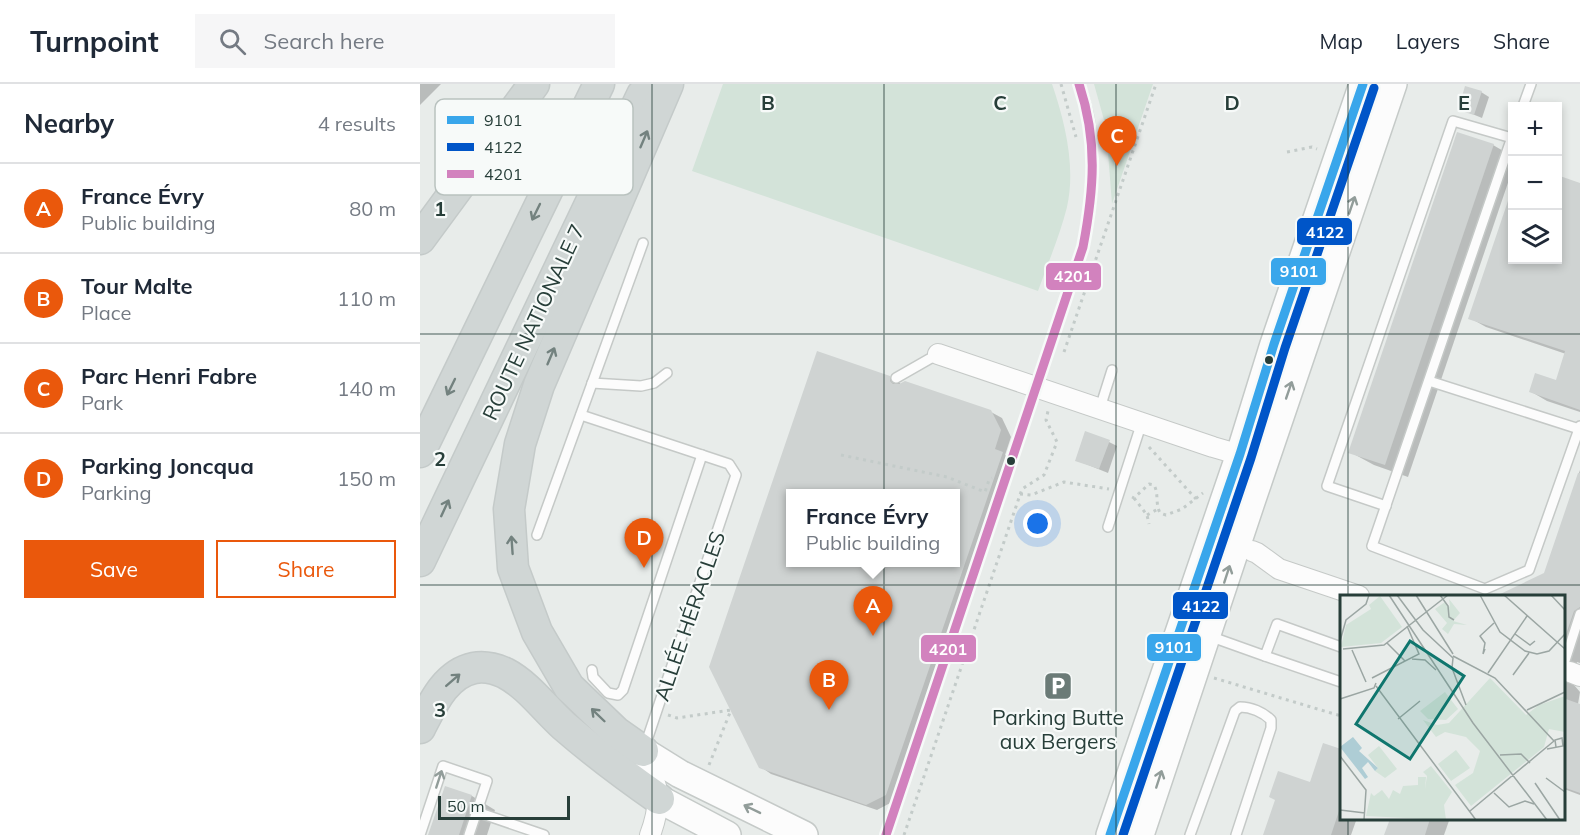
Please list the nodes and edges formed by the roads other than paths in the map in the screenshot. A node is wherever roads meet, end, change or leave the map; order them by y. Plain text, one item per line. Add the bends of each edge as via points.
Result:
1 (534, 84) edge
2 (599, 84) edge
3 (648, 84) edge
4 (668, 84) edge
5 (1079, 84) edge
6 (1364, 84) edge
7 (1393, 84) edge
8 (1531, 84) edge
9 (523, 99) edge
10 (592, 99) edge
11 (1524, 102) edge
12 (633, 115) edge
13 (1508, 136) edge
14 (1508, 149) edge
15 (633, 166) edge
16 (452, 195) edge
17 (545, 195) edge
18 (595, 195) edge
19 (620, 195) edge
20 (420, 239) edge
21 (643, 243) dead end
22 (938, 354) joint
23 (1112, 370) dead end
24 (667, 374) dead end
25 (896, 378) dead end
26 (1429, 381) junction
27 (592, 383) junction
28 (1037, 386) junction
29 (1100, 408) junction
30 (581, 415) junction
31 (1142, 422) junction
32 (1580, 427) edge
33 (668, 444) junction
34 (420, 452) edge
35 (665, 454) dead end
36 (702, 455) junction
37 (1253, 458) junction
38 (1386, 506) junction
39 (1108, 527) dead end
40 (537, 535) dead end
41 (1252, 551) dead end
42 (420, 561) edge
43 (1353, 595) edge
44 (1580, 614) edge
45 (1207, 635) junction
46 (1340, 647) edge
47 (1265, 656) junction
48 (592, 670) dead end
49 (1571, 670) edge
50 (1340, 682) edge
51 (420, 728) edge
52 (644, 751) junction
53 (659, 800) junction
54 (477, 812) junction
55 (420, 835) edge
56 (469, 835) edge
57 (544, 835) edge
58 (650, 835) edge
59 (726, 835) edge
60 (804, 835) edge
61 (886, 835) edge
62 (1110, 835) edge
63 (1140, 835) edge
64 (1190, 835) edge
65 (1236, 835) edge

1 - 9 main road
2 -> 10 main road, ROUTE NATIONALE 7
12 -> 3 main road, ROUTE NATIONALE 7
15 -> 4 main road
5 - 28 lane via 1090,122 1093,192 1083,247
6 - 37 main road via 1274,344
37 -> 7 main road
8 - 11 lane
13 - 38 lane via 1453,121 1327,486
14 - 26 lane
16 - 20 main road
17 -> 34 main road, ROUTE NATIONALE 7
42 -> 18 main road, ROUTE NATIONALE 7
52 -> 19 main road via 616,732 569,687 537,632 513,568 509,509 520,444 539,385
21 - 27 lane
22 - 25 lane
22 - 28 street
23 - 29 lane
24 - 27 lane via 641,386
26 - 32 lane
26 - 38 lane
27 - 30 lane
28 - 29 street
28 - 61 lane
29 - 31 street
30 - 33 lane
30 - 40 lane
31 - 37 street
31 - 39 lane
32 - 38 lane via 1529,570 1485,589 1372,546
33 - 35 lane
33 - 36 lane
36 - 48 lane via 623,690 618,695 608,693 593,677
36 - 52 lane, ALLÉE HÉRACLES via 729,464 735,471 735,481
45 -> 37 main road
37 - 62 main road
41 - 43 street via 1279,569
44 - 49 lane
45 - 47 lane
63 -> 45 main road
46 - 47 lane via 1277,624
47 - 50 lane
51 -> 53 main road via 450,681 474,668 488,668 522,685 589,748
52 - 53 street
60 -> 52 main road via 680,774
53 - 58 street
53 - 59 main road
55 -> 54 lane via 443,766 487,781
54 - 56 lane
54 - 57 lane
64 - 65 lane via 1235,711 1247,707 1266,714 1271,728

